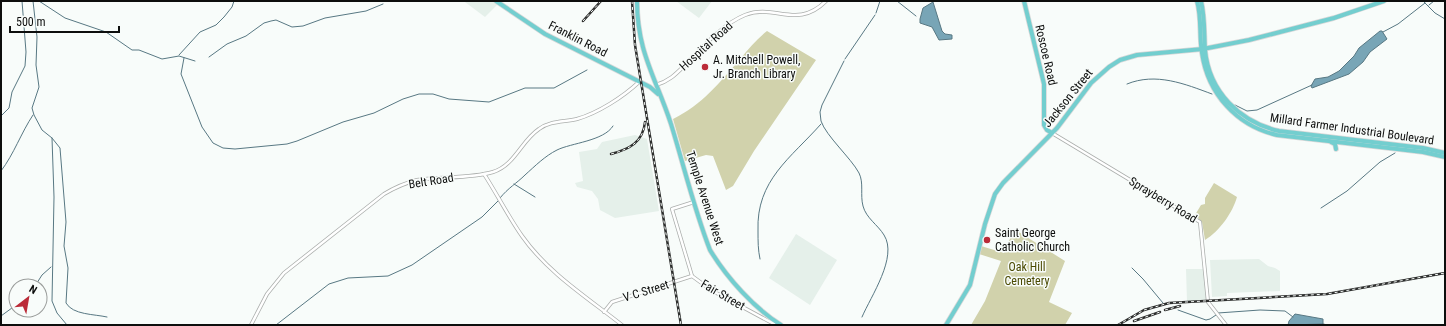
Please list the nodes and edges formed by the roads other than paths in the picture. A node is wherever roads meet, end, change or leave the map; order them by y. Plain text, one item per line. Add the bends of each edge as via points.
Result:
1 (496, 1) edge
2 (637, 1) edge
3 (826, 1) edge
4 (1024, 1) edge
5 (1197, 1) edge
6 (1201, 1) edge
7 (1384, 1) edge
8 (1203, 41) junction
9 (1213, 47) junction
10 (1194, 49) junction
11 (1203, 49) junction
12 (1204, 57) junction
13 (652, 77) junction
14 (639, 82) junction
15 (656, 85) junction
16 (647, 86) junction
17 (660, 96) junction
18 (1052, 133) junction
19 (1325, 140) junction
20 (1336, 149) dead end
21 (1445, 153) edge
22 (1445, 157) edge
23 (484, 174) junction
24 (695, 202) junction
25 (692, 276) junction
26 (604, 312) junction
27 (774, 322) junction
28 (251, 325) edge
29 (622, 325) edge
30 (781, 325) edge
31 (946, 325) edge
32 (1226, 325) edge

1 - 14 main road, Franklin Road via 545,34
2 - 13 main road, Temple Avenue West via 641,45
3 - 15 street, Hospital Road via 817,9 803,15 762,12 747,14 720,31 671,78
4 - 18 main road, Roscoe Road via 1044,84 1044,125
5 - 8 main road, Millard Farmer Industrial Boulevard
6 - 8 main road, Millard Farmer Industrial Boulevard
7 - 9 main road, Jackson Street via 1319,22
8 - 9 main road
8 - 10 main road
8 - 11 main road, Millard Farmer Industrial Boulevard
9 - 11 main road, Jackson Street
9 - 12 main road
10 - 11 main road, Jackson Street
10 - 12 main road
10 - 18 main road, Jackson Street via 1137,54 1118,61 1095,78
11 - 12 main road, Millard Farmer Industrial Boulevard
12 - 19 main road, Millard Farmer Industrial Boulevard via 1208,77 1215,92 1240,118 1273,134
12 - 21 main road, Millard Farmer Industrial Boulevard via 1213,80 1227,101 1242,116 1263,127 1279,132 1423,148
13 - 15 main road, Temple Avenue West
13 - 16 main road
14 - 16 main road, Franklin Road
14 - 23 street, Belt Road via 592,113 540,128 506,165
15 - 16 main road
15 - 17 main road, Temple Avenue West
16 - 17 main road, Franklin Road
17 - 24 main road, Temple Avenue West via 670,119
18 - 31 main road, Jackson Street via 995,194 985,224 972,282
18 - 32 street, Sprayberry Road via 1200,222 1207,300
19 - 20 main road via 1334,143
19 - 22 main road, Millard Farmer Industrial Boulevard
23 - 26 street via 522,236 574,288
23 - 28 street, Belt Road via 418,180 384,194 284,273 267,294
24 - 25 street, Fair Street via 672,209
24 - 27 main road, Temple Avenue West via 705,236 715,257 739,287
25 - 26 street, V C Street via 612,302
25 - 27 street, Fair Street via 711,290
26 - 29 street
27 - 30 main road, Temple Avenue West

